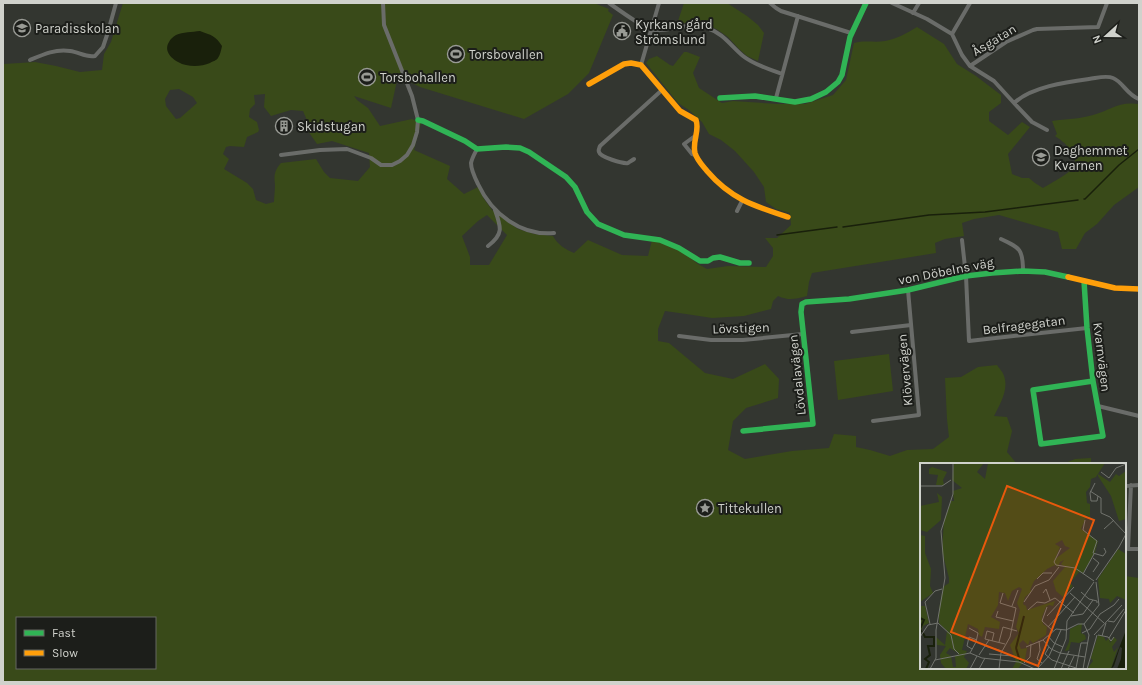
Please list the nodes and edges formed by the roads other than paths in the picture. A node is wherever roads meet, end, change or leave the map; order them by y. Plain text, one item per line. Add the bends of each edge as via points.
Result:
1 (116, 3) edge
2 (382, 3) edge
3 (609, 3) edge
4 (659, 3) edge
5 (770, 3) edge
6 (866, 3) edge
7 (892, 3) edge
8 (919, 3) edge
9 (970, 3) edge
10 (1107, 3) edge
11 (913, 13) junction
12 (798, 16) junction
13 (651, 30) junction
14 (851, 33) junction
15 (952, 34) junction
16 (30, 60) dead end
17 (641, 65) junction
18 (970, 66) junction
19 (782, 74) junction
20 (589, 84) dead end
21 (662, 90) junction
22 (720, 98) dead end
23 (776, 98) junction
24 (1139, 100) edge
25 (1014, 103) junction
26 (418, 120) junction
27 (1047, 130) dead end
28 (695, 136) junction
29 (477, 149) junction
30 (281, 155) dead end
31 (696, 155) junction
32 (634, 159) dead end
33 (742, 201) junction
34 (494, 209) junction
35 (737, 211) dead end
36 (788, 217) dead end
37 (554, 233) dead end
38 (1001, 239) dead end
39 (962, 240) dead end
40 (488, 246) dead end
41 (749, 263) dead end
42 (1023, 271) junction
43 (966, 276) junction
44 (1084, 281) junction
45 (1139, 289) edge
46 (908, 290) junction
47 (804, 303) joint
48 (911, 325) junction
49 (1087, 328) junction
50 (852, 332) dead end
51 (803, 334) junction
52 (679, 336) dead end
53 (1093, 381) junction
54 (1098, 406) junction
55 (1139, 416) edge
56 (873, 422) dead end
57 (743, 431) dead end
58 (1131, 485) junction
59 (1139, 485) edge
60 (1126, 486) edge
61 (1139, 550) edge

1 - 16 street via 103,47 95,56 70,51 49,52
2 - 26 street via 384,25 412,96
3 - 13 street
4 - 13 street
5 - 12 street via 782,11
6 - 14 street
7 - 11 street
8 - 11 street
9 - 15 street
10 - 18 street, Åsgatan via 1098,27 1033,30 1006,42
11 - 15 street
12 - 14 street
12 - 19 street
13 - 17 street
13 - 19 street via 693,26 706,28 722,36 749,60
14 - 23 street via 843,73 834,87 817,97 795,102
15 - 18 street
17 - 20 street via 624,64
17 - 21 street
18 - 25 street via 994,82
19 - 23 street
21 - 28 street via 682,114 696,120 699,128
21 - 32 street via 598,150 601,156 622,162
22 - 23 street
24 - 25 street via 1117,80 1106,77 1059,83 1032,92
25 - 27 street via 1032,122
26 - 29 street via 466,141
26 - 30 street via 413,145 407,155 392,166 382,165 347,149
28 - 31 street
28 - 31 street via 684,144
29 - 34 street via 471,163 472,169 482,193
29 - 41 street via 506,147 529,152 566,177 576,187 584,206 598,224 624,235 660,240 700,261 720,257
31 - 33 street via 712,177
33 - 35 street
33 - 36 street
34 - 37 street via 517,226 544,234
34 - 40 street via 500,233
38 - 42 street via 1021,252
39 - 43 street, Belfragegatan
42 - 43 street, von Döbelns väg
42 - 44 street, von Döbelns väg via 1045,272
43 - 46 street, von Döbelns väg
43 - 49 street, Belfragegatan via 969,341
44 - 45 street, von Döbelns väg via 1115,288
44 - 49 street, Kvarnvägen
46 - 47 street, von Döbelns väg
46 - 48 street, Klövervägen
47 - 51 street, Lövdalavägen via 801,312
48 - 50 street, Klövervägen
48 - 56 street, Klövervägen via 919,415
49 - 53 street, Kvarnvägen
51 - 52 street, Lövstigen via 743,340
51 - 57 street, Lövdalavägen via 814,424
53 - 54 street, Kvarnvägen
53 - 54 street, Kvarnvägen via 1033,390 1041,444 1103,436
54 - 55 street
58 - 59 street
58 - 60 street
58 - 61 street via 1128,549

